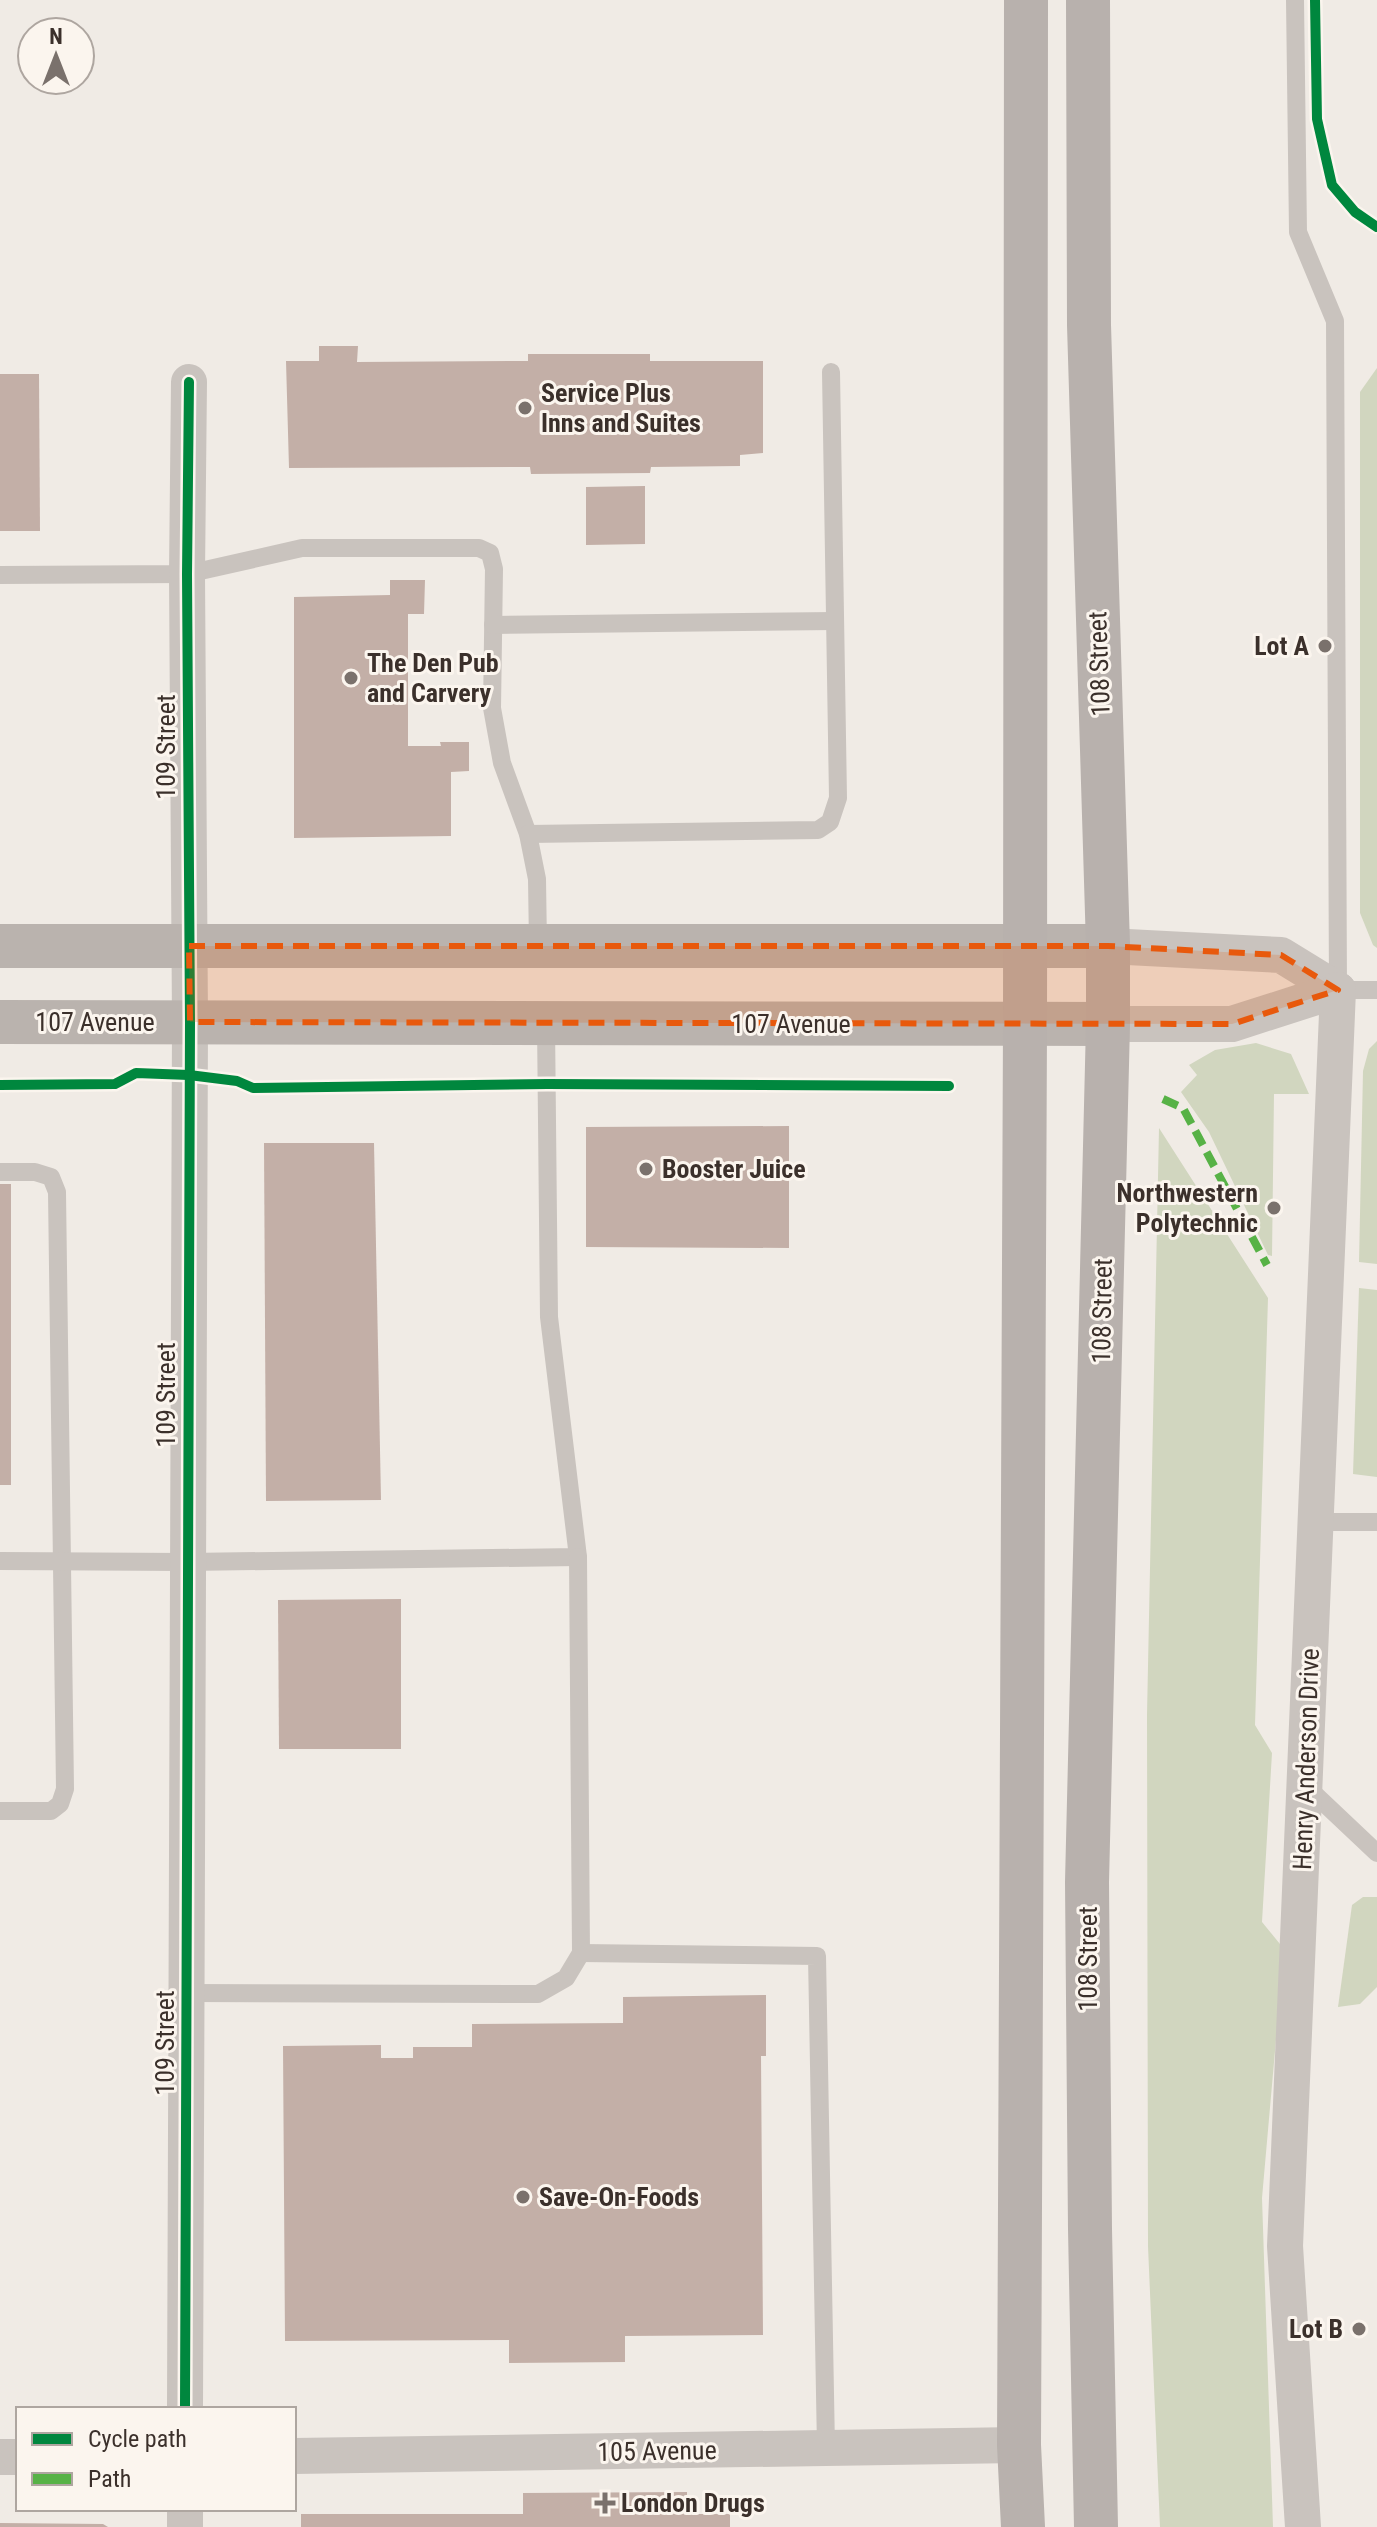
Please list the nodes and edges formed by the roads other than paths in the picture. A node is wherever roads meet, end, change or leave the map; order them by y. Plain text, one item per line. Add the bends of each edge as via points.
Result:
1 (1026, 0) edge
2 (1088, 0) edge
3 (1295, 0) edge
4 (831, 372) dead end
5 (189, 382) dead end
6 (187, 574) junction
7 (0, 575) edge
8 (835, 621) junction
9 (493, 625) junction
10 (528, 834) junction
11 (1025, 945) junction
12 (0, 946) edge
13 (189, 946) junction
14 (1108, 946) junction
15 (538, 947) junction
16 (1338, 990) junction
17 (1377, 990) edge
18 (0, 1022) edge
19 (190, 1022) junction
20 (546, 1023) junction
21 (1108, 1024) junction
22 (1025, 1025) junction
23 (0, 1172) edge
24 (1315, 1522) junction
25 (1377, 1522) edge
26 (578, 1557) junction
27 (0, 1561) edge
28 (63, 1562) junction
29 (187, 1562) junction
30 (1305, 1785) junction
31 (0, 1811) edge
32 (1377, 1853) edge
33 (581, 1953) junction
34 (187, 1993) junction
35 (185, 2407) edge
36 (1019, 2445) junction
37 (826, 2448) junction
38 (296, 2456) edge
39 (1023, 2527) edge
40 (1096, 2527) edge
41 (1303, 2527) edge

1 - 11 main road
2 - 14 main road, 108 Street via 1089,325
3 - 16 lane via 1298,232 1335,321
4 - 8 lane
5 - 6 street, 109 Street
6 - 7 lane
6 - 9 lane via 302,548 479,548 490,553 494,569
6 - 13 street, 109 Street
8 - 9 lane
8 - 10 lane via 838,798 830,822 818,830
9 - 10 lane via 492,708 502,763
10 - 15 lane via 537,879
11 - 14 main road
11 - 15 main road
11 - 22 main road
12 - 13 main road
13 - 15 main road
13 - 19 street, 109 Street
14 - 16 street via 1281,955
14 - 21 main road, 108 Street
16 - 17 lane
16 - 21 street, 107 Avenue via 1232,1024
16 - 24 street, Henry Anderson Drive
18 - 19 main road, 107 Avenue
19 - 20 main road, 107 Avenue
19 - 29 street, 109 Street
20 - 22 main road, 107 Avenue
20 - 26 lane via 549,1317
21 - 22 main road, 107 Avenue
21 - 40 main road, 108 Street via 1087,1882
22 - 36 main road
23 - 28 lane via 51,1177 57,1192
24 - 25 lane
24 - 30 street, Henry Anderson Drive
26 - 29 lane
26 - 33 lane
27 - 28 lane
28 - 29 lane
28 - 31 lane via 65,1789 51,1811
29 - 34 street, 109 Street
30 - 32 lane
30 - 41 street, Henry Anderson Drive via 1285,2246
33 - 34 lane via 566,1978 538,1994
33 - 37 lane via 817,1956
34 - 35 street, 109 Street
36 - 37 street, 105 Avenue
36 - 39 main road
37 - 38 street, 105 Avenue

